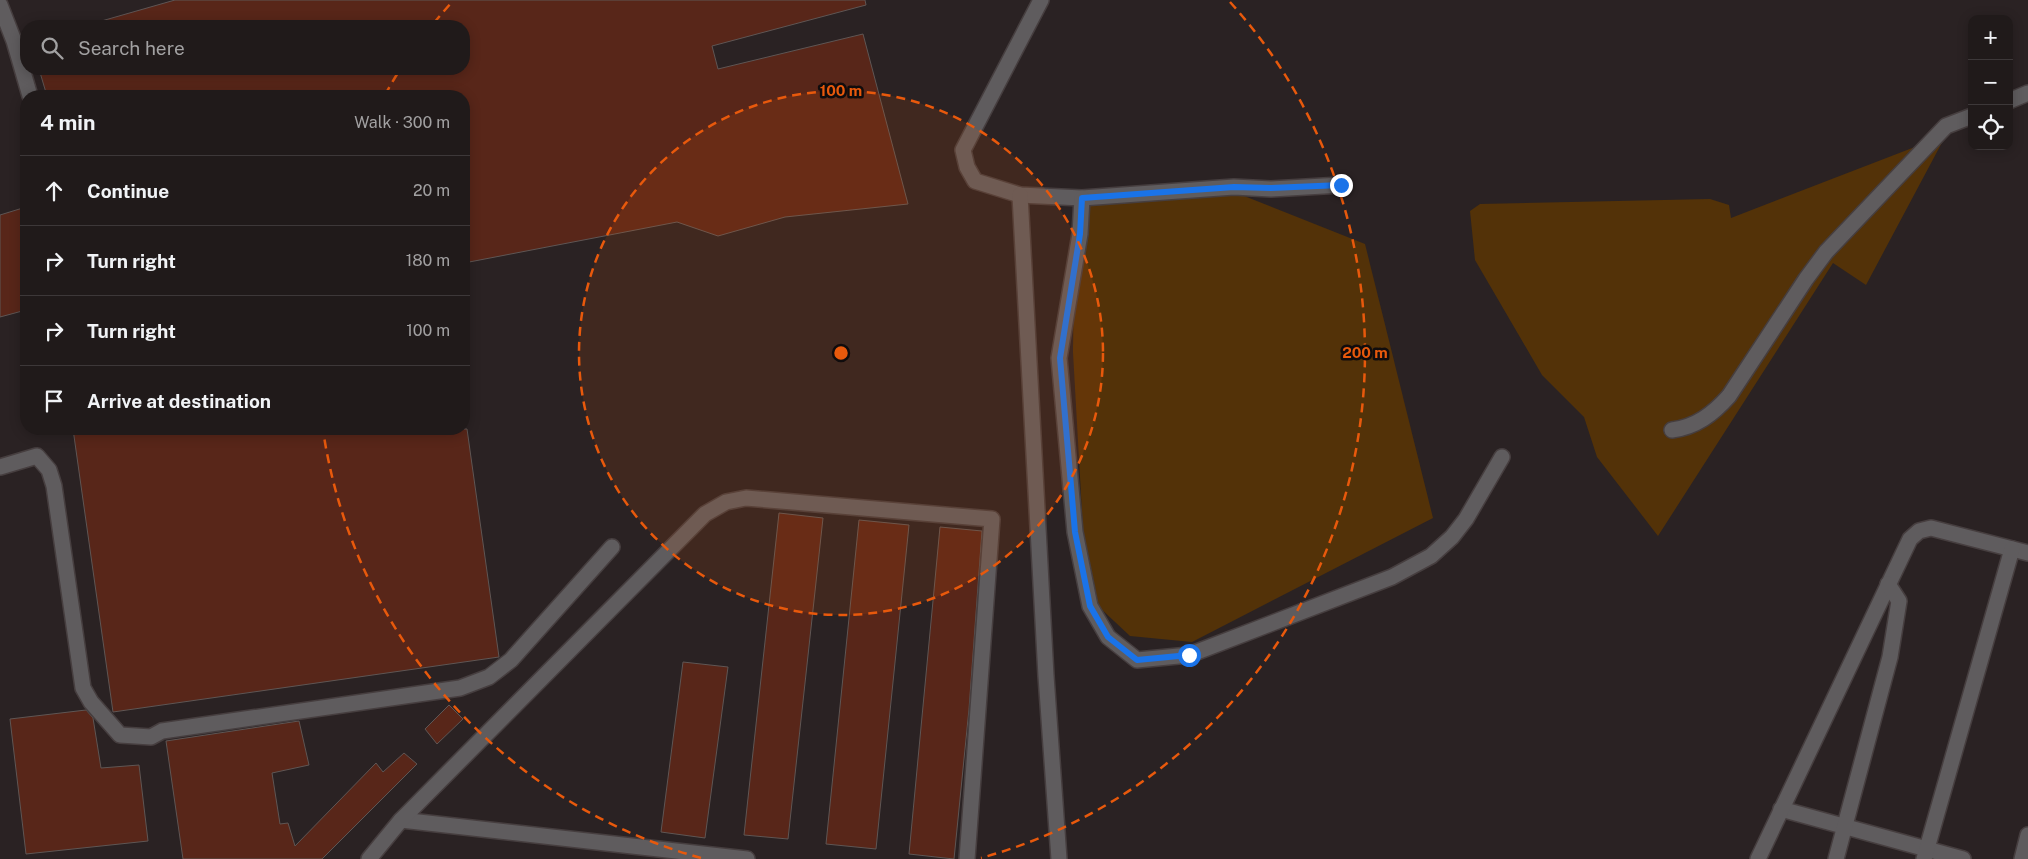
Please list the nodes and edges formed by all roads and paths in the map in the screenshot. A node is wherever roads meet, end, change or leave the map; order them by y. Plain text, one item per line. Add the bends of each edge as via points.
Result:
1 (1041, 0) edge
2 (0, 5) edge
3 (20, 62) edge
4 (24, 75) edge
5 (28, 90) edge
6 (2028, 93) edge
7 (2013, 99) edge
8 (1968, 118) edge
9 (1341, 185) dead end
10 (1020, 195) junction
11 (1082, 198) junction
12 (1672, 430) dead end
13 (1502, 457) dead end
14 (0, 467) edge
15 (612, 547) dead end
16 (2012, 549) junction
17 (2028, 553) edge
18 (1888, 584) junction
19 (1781, 809) junction
20 (401, 820) junction
21 (1845, 827) junction
22 (2028, 834) edge
23 (1926, 854) edge
24 (369, 859) edge
25 (747, 859) edge
26 (967, 859) edge
27 (1059, 859) edge
28 (1758, 859) edge
29 (1836, 859) edge
30 (1964, 859) edge
31 (2022, 859) edge

1 - 10 street via 963,150 975,181
2 - 3 street
4 - 5 street
6 - 7 street
8 - 12 street via 1946,126 1826,252 1715,412 1686,428
9 - 11 street via 1234,187
10 - 11 street
10 - 27 street via 1045,666
11 - 13 street via 1060,358 1075,532 1090,606 1108,637 1137,660 1189,655 1408,569 1431,556 1452,537
14 - 15 street via 37,456 49,470 83,688 120,735 151,737 162,731 460,688 489,677 511,660
16 - 17 street
16 - 18 street via 1932,528 1919,531 1910,539
16 - 23 street
18 - 19 street
18 - 21 street via 1898,600 1892,649
19 - 21 street
19 - 28 street
20 - 24 street
20 - 25 street
20 - 26 street via 705,514 726,502 746,498 992,519
21 - 23 street
21 - 29 street
22 - 31 street
23 - 30 street

